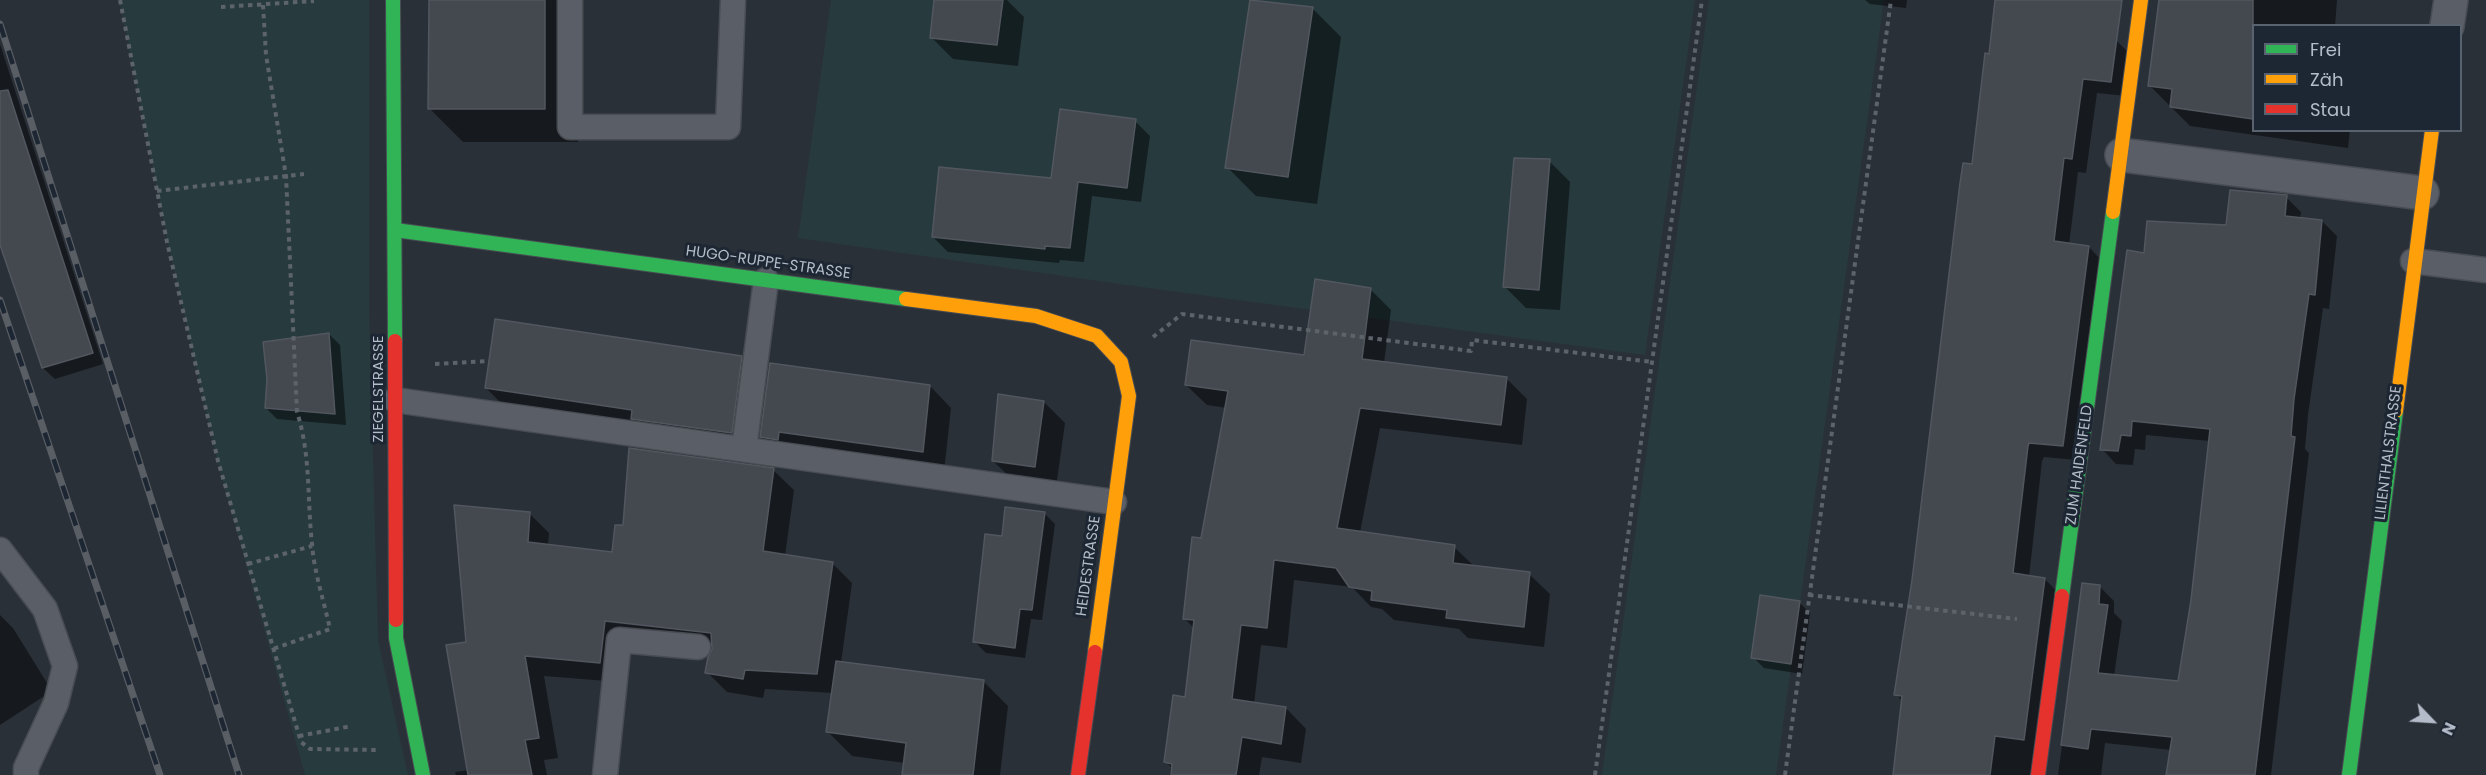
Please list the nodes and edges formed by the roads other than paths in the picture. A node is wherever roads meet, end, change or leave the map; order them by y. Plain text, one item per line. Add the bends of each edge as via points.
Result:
1 (393, 0) edge
2 (570, 0) edge
3 (733, 0) edge
4 (2141, 0) edge
5 (2451, 0) edge
6 (2448, 24) edge
7 (2432, 132) edge
8 (2122, 155) junction
9 (2422, 193) junction
10 (395, 230) junction
11 (2413, 261) junction
12 (2486, 270) edge
13 (766, 279) junction
14 (1121, 362) joint
15 (395, 400) junction
16 (744, 449) junction
17 (1114, 502) junction
18 (0, 550) edge
19 (698, 647) dead end
20 (26, 775) edge
21 (423, 775) edge
22 (605, 775) edge
23 (1078, 775) edge
24 (2038, 775) edge
25 (2349, 775) edge

1 - 10 street, ZIEGELSTRASSE
2 - 3 lane via 570,127 728,127
4 - 8 street, ZUM HAIDENFELD
5 - 6 street
7 - 9 street, LILIENTHALSTRASSE
8 - 9 street
8 - 24 street, ZUM HAIDENFELD
9 - 11 street, LILIENTHALSTRASSE
10 - 13 street, HUGO-RUPPE-STRASSE
10 - 15 street, ZIEGELSTRASSE
11 - 12 lane
11 - 25 street, LILIENTHALSTRASSE
13 - 14 street, HUGO-RUPPE-STRASSE via 1036,316 1097,336
13 - 16 lane
14 - 17 street, HEIDESTRASSE via 1129,396
15 - 16 lane
15 - 21 street, ZIEGELSTRASSE via 396,638
16 - 17 lane
17 - 23 street, HEIDESTRASSE
18 - 20 lane via 45,609 65,666 56,703
19 - 22 lane via 619,640

